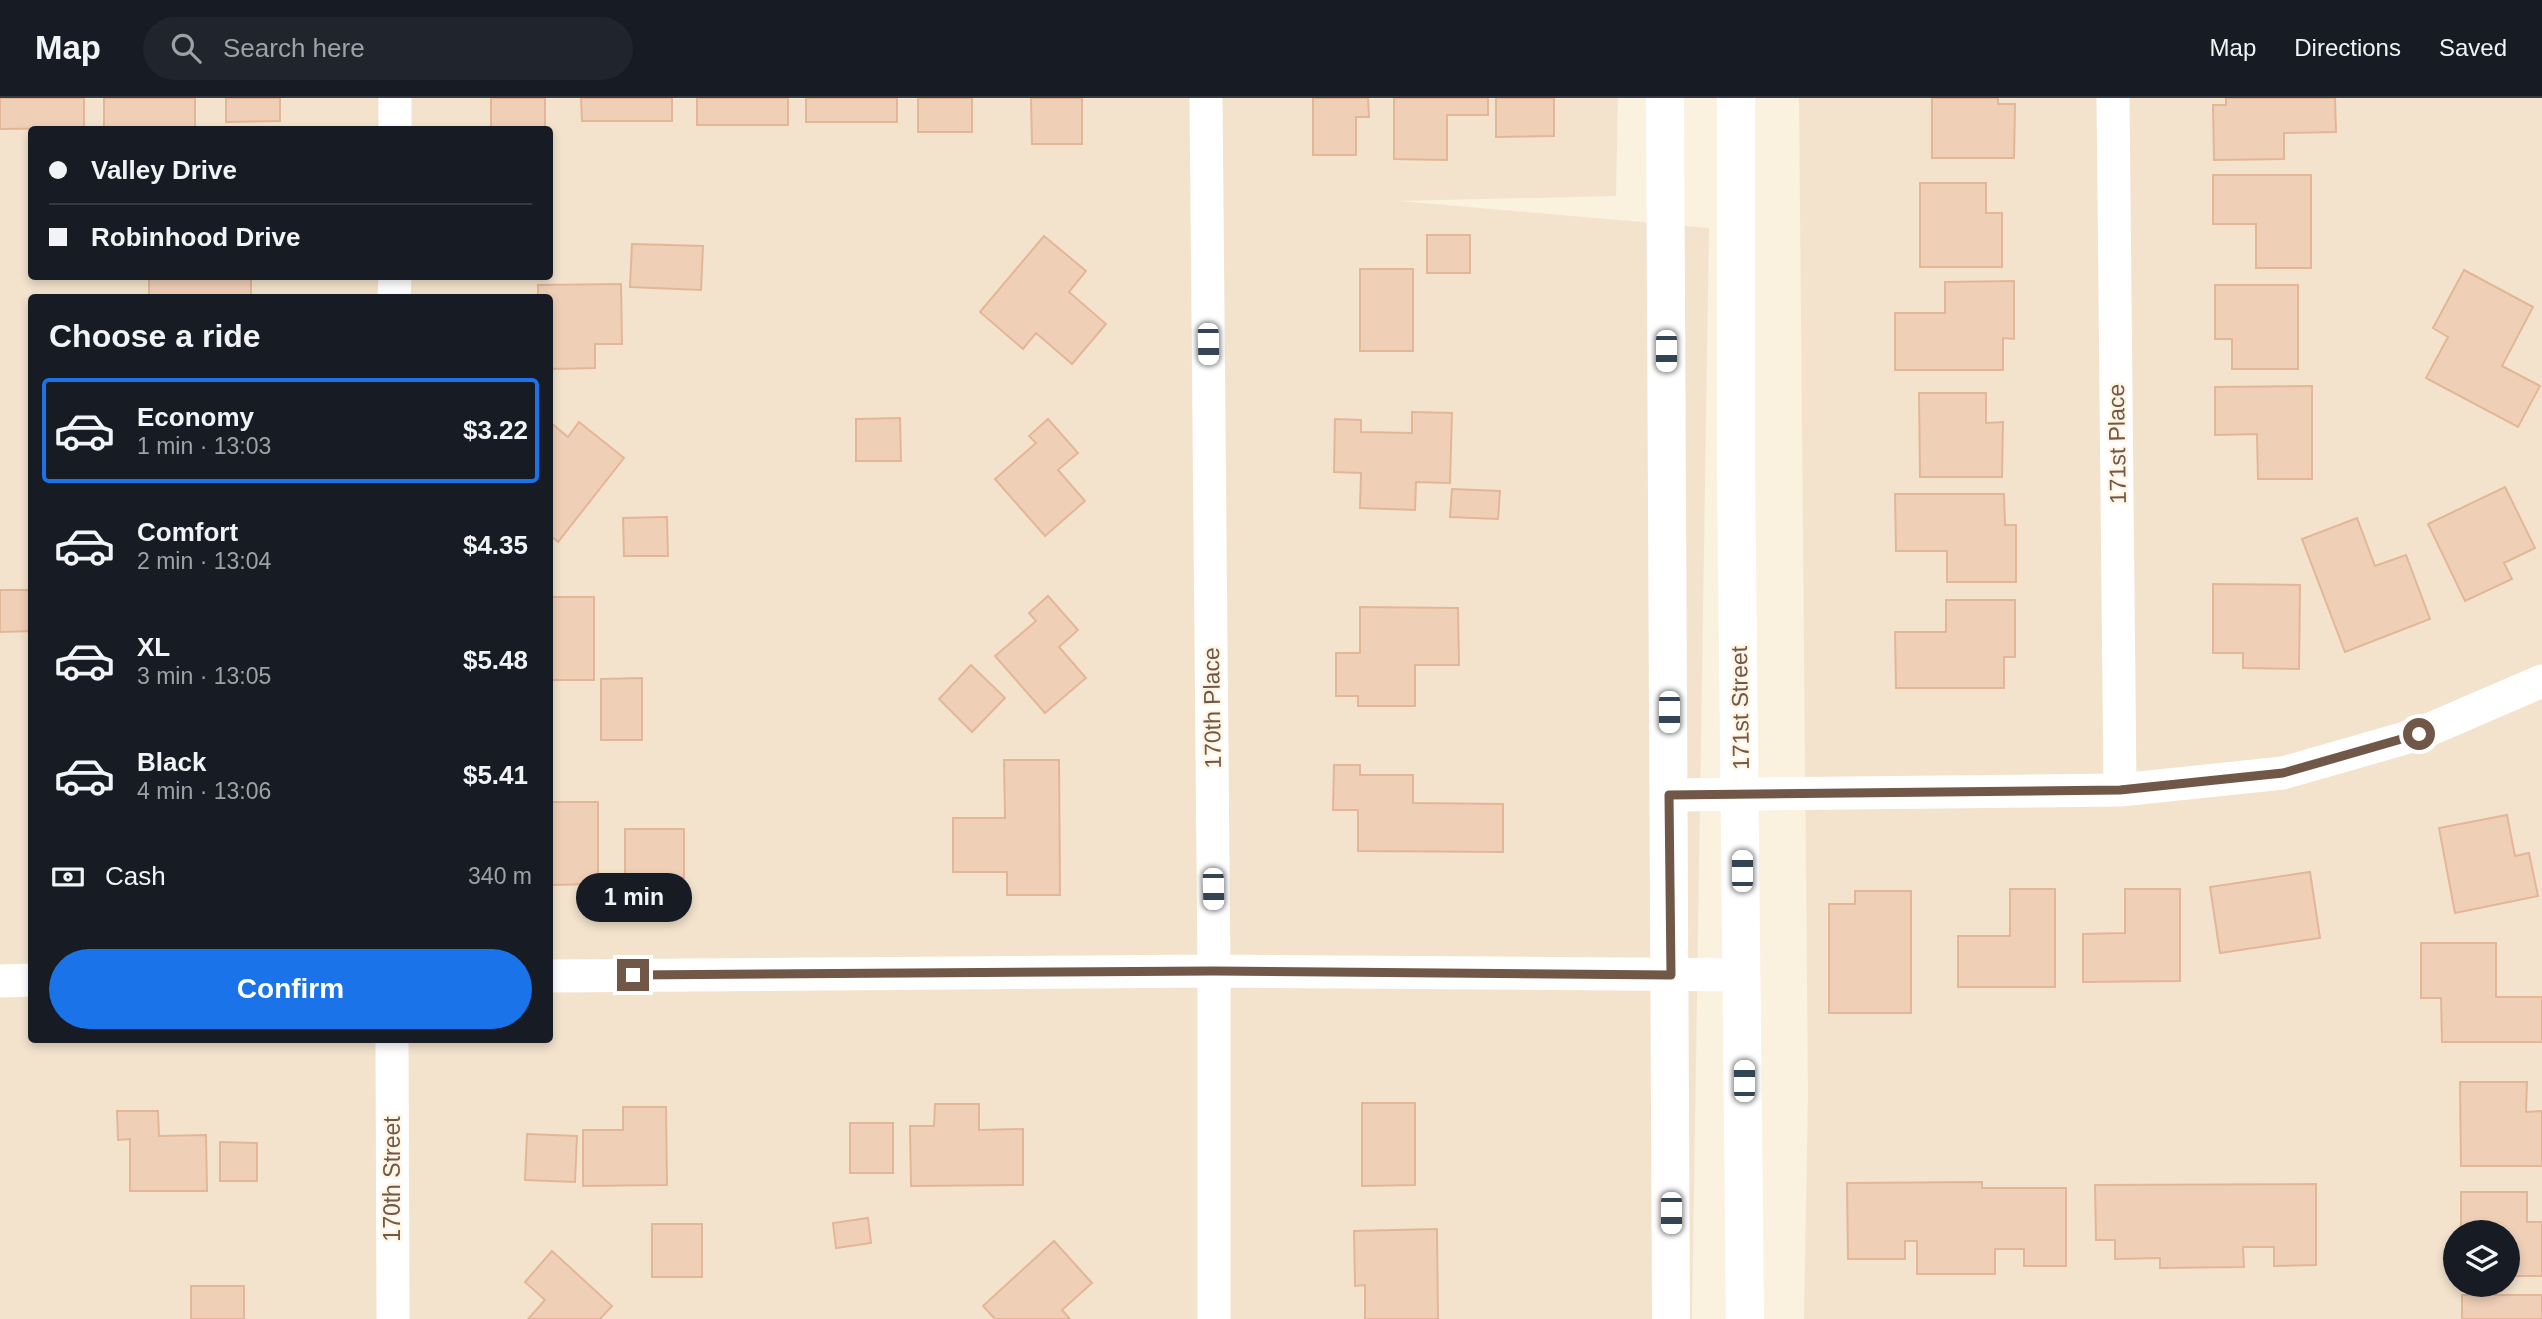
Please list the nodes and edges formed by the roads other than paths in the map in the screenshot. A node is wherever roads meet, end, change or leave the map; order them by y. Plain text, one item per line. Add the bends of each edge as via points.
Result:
1 (395, 98) edge
2 (1206, 98) edge
3 (1665, 98) edge
4 (1736, 98) edge
5 (2113, 98) edge
6 (395, 126) edge
7 (2542, 681) edge
8 (2120, 790) junction
9 (1741, 793) junction
10 (1669, 795) junction
11 (1214, 971) junction
12 (1671, 975) junction
13 (1743, 975) junction
14 (553, 976) edge
15 (0, 981) edge
16 (28, 981) edge
17 (392, 1043) edge
18 (393, 1319) edge
19 (1214, 1319) edge
20 (1671, 1319) edge
21 (1745, 1319) edge

1 - 6 street
2 - 11 street, 170th Place
3 - 10 street
4 - 9 street, 171st Street
5 - 8 street, 171st Place
7 - 8 street via 2419,734 2283,773
8 - 9 street
9 - 10 street
9 - 13 street, 171st Street
10 - 12 street
11 - 12 street
11 - 14 street
11 - 19 street, 170th Place
12 - 13 street
12 - 20 street
13 - 21 street, 171st Street
15 - 16 street
17 - 18 street, 170th Street

